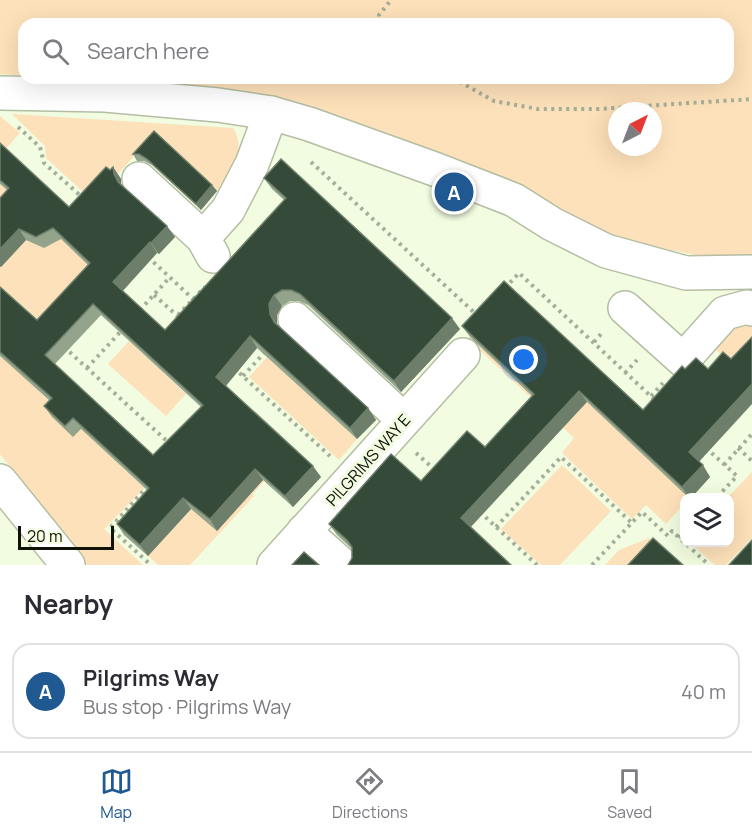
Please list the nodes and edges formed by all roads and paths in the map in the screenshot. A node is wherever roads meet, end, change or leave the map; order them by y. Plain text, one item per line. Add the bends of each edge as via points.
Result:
1 (391, 0) edge
2 (379, 18) edge
3 (464, 84) edge
4 (0, 93) edge
5 (752, 99) edge
6 (271, 113) junction
7 (309, 124) junction
8 (16, 125) dead end
9 (139, 179) dead end
10 (86, 201) edge
11 (146, 255) edge
12 (752, 272) edge
13 (170, 277) junction
14 (503, 290) edge
15 (154, 295) junction
16 (193, 299) edge
17 (625, 308) dead end
18 (752, 309) edge
19 (139, 311) edge
20 (479, 316) edge
21 (182, 319) edge
22 (295, 320) joint
23 (124, 327) edge
24 (56, 340) edge
25 (463, 355) dead end
26 (226, 360) edge
27 (87, 368) junction
28 (243, 376) junction
29 (659, 404) edge
30 (399, 426) junction
31 (752, 434) edge
32 (700, 442) edge
33 (171, 444) edge
34 (738, 448) junction
35 (752, 461) edge
36 (724, 465) junction
37 (436, 472) edge
38 (353, 477) junction
39 (0, 480) edge
40 (153, 481) edge
41 (721, 493) edge
42 (479, 512) edge
43 (632, 523) junction
44 (496, 527) junction
45 (304, 531) junction
46 (679, 538) joint
47 (68, 565) edge
48 (151, 565) edge
49 (274, 565) edge
50 (342, 565) edge
51 (537, 565) edge
52 (592, 565) edge
53 (709, 565) edge

1 - 2 path
3 - 5 path via 494,100 538,109 598,110
4 - 6 street via 105,95
6 - 7 street
6 - 9 street via 252,164 208,247
7 - 12 street via 514,200 606,251 686,273
7 - 20 path via 299,150
8 - 10 path via 40,147 44,162
11 - 13 path
13 - 15 path
13 - 16 path
14 - 29 path via 519,273
15 - 19 path
15 - 21 path
17 - 18 street via 683,360 725,313
22 - 28 path
22 - 30 street
23 - 27 path
24 - 27 path
25 - 30 street, PILGRIMS WAY E
26 - 28 path
27 - 33 path
28 - 38 path
30 - 37 path
30 - 38 street, PILGRIMS WAY E
31 - 34 path
32 - 36 path
34 - 35 path
34 - 36 path
36 - 41 path via 736,476
38 - 45 street, PILGRIMS WAY E
39 - 47 street
40 - 48 path via 110,528
42 - 44 path
43 - 44 path via 561,457
43 - 46 path via 642,512 668,536 672,531
43 - 52 path
44 - 51 path
45 - 49 street, PILGRIMS WAY E
45 - 50 street
46 - 53 path

